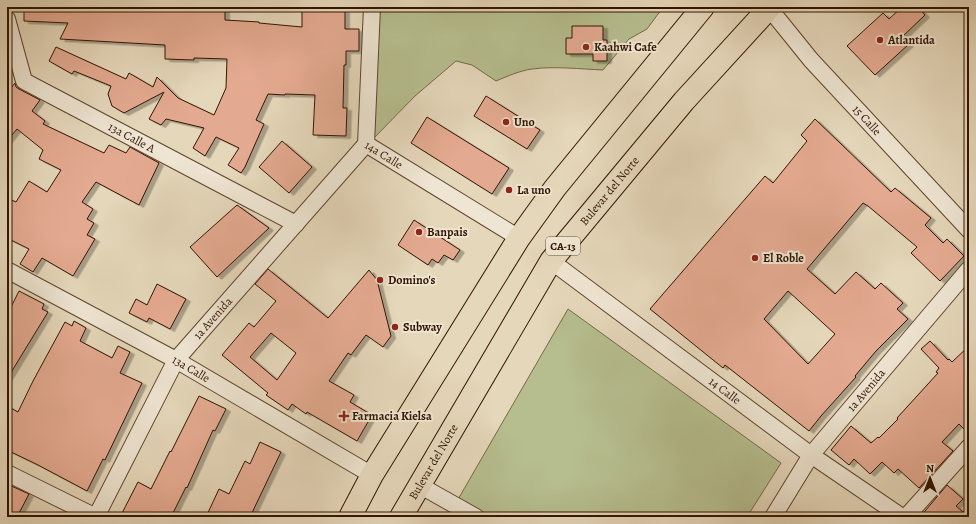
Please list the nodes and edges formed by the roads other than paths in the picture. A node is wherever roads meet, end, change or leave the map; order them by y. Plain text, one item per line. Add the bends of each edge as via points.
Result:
1 (372, 7) edge
2 (699, 8) edge
3 (769, 8) edge
4 (7, 19) edge
5 (366, 144) junction
6 (559, 184) junction
7 (296, 224) junction
8 (969, 230) edge
9 (519, 238) junction
10 (551, 261) junction
11 (7, 270) edge
12 (969, 270) edge
13 (176, 360) junction
14 (969, 447) edge
15 (811, 455) junction
16 (7, 473) edge
17 (372, 475) junction
18 (419, 485) junction
19 (96, 517) edge
20 (350, 517) edge
21 (358, 517) edge
22 (401, 517) edge
23 (476, 517) edge
24 (773, 517) edge
25 (902, 517) edge
26 (906, 517) edge

1 - 5 street, 14a Calle
2 - 6 highway
3 - 8 street, 15 Calle via 811,60
3 - 10 highway, Bulevar del Norte / CA-13 via 684,101
4 - 7 street, 13a Calle A via 24,81
5 - 7 street, 1a Avenida
5 - 9 street, 14a Calle
6 - 9 highway
6 - 21 highway via 485,309 448,364 366,499
7 - 13 street, 1a Avenida
9 - 17 highway
10 - 15 street, 14 Calle
10 - 18 highway, Bulevar del Norte / CA-13
11 - 13 street, 13a Calle
12 - 15 street, 1a Avenida
13 - 17 street, 13a Calle
13 - 19 street, 1a Avenida
14 - 26 street
15 - 24 street, 1a Avenida
15 - 25 street, 14 Calle
16 - 19 street
17 - 20 highway
18 - 22 highway, Bulevar del Norte / CA-13
18 - 23 street

